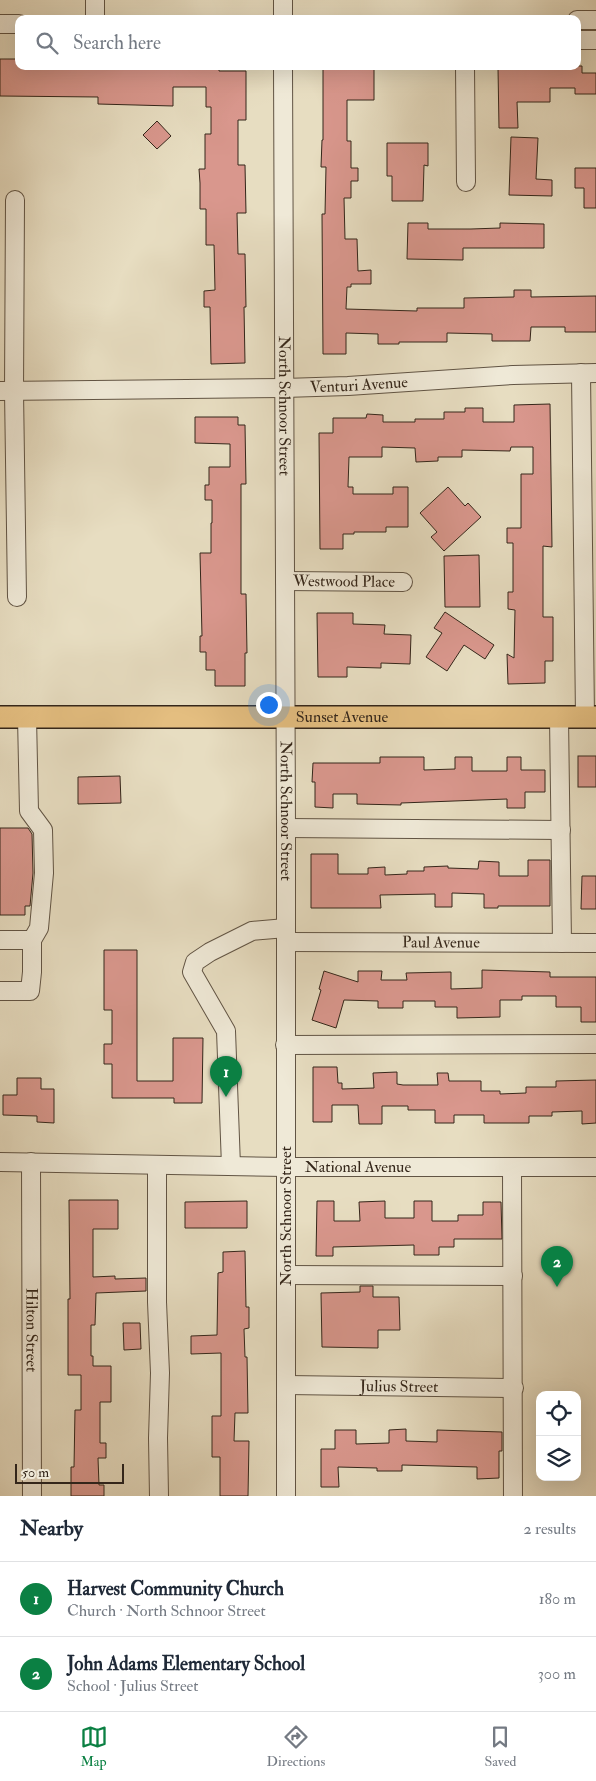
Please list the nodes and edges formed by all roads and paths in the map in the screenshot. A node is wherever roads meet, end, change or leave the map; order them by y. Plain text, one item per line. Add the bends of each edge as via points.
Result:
1 (95, 0) edge
2 (283, 0) edge
3 (95, 15) edge
4 (283, 15) edge
5 (581, 20) edge
6 (596, 20) edge
7 (0, 24) edge
8 (15, 24) edge
9 (581, 40) edge
10 (596, 40) edge
11 (283, 70) edge
12 (465, 70) edge
13 (466, 182) dead end
14 (16, 200) dead end
15 (588, 373) edge
16 (284, 388) junction
17 (7, 391) edge
18 (285, 581) junction
19 (403, 582) dead end
20 (17, 597) dead end
21 (0, 717) edge
22 (27, 717) junction
23 (559, 717) junction
24 (590, 717) edge
25 (286, 718) junction
26 (286, 828) junction
27 (561, 830) junction
28 (286, 935) junction
29 (0, 940) edge
30 (32, 940) junction
31 (562, 943) junction
32 (596, 943) edge
33 (0, 991) edge
34 (285, 1044) junction
35 (596, 1044) edge
36 (0, 1162) edge
37 (31, 1162) junction
38 (157, 1165) junction
39 (231, 1166) junction
40 (285, 1167) junction
41 (512, 1167) junction
42 (596, 1167) edge
43 (286, 1275) junction
44 (513, 1276) junction
45 (287, 1385) junction
46 (514, 1388) junction
47 (32, 1496) edge
48 (159, 1496) edge
49 (286, 1496) edge
50 (513, 1496) edge

1 - 3 street
2 - 4 street
5 - 6 street
7 - 8 street
9 - 10 street
11 - 16 street, North Schnoor Street
12 - 13 street
14 - 17 street
15 - 16 street, Venturi Avenue
15 - 24 street
16 - 17 street, Venturi Avenue
16 - 18 street, North Schnoor Street
17 - 20 street
18 - 19 street, Westwood Place
18 - 25 street, North Schnoor Street
21 - 22 main road, Sunset Avenue
22 - 25 main road, Sunset Avenue
22 - 30 street via 30,811 43,830 44,873 39,928
23 - 24 main road, Sunset Avenue
23 - 25 main road, Sunset Avenue
23 - 27 street
25 - 26 street, North Schnoor Street
26 - 27 street
26 - 28 street, North Schnoor Street
27 - 31 street
28 - 31 street, Paul Avenue
28 - 34 street, North Schnoor Street
28 - 39 street, Paul Avenue via 252,931 195,962 192,972 226,1031
29 - 30 street
30 - 33 street via 30,991
31 - 32 street, Paul Avenue
34 - 35 street
34 - 40 street, North Schnoor Street
36 - 37 street, National Avenue
37 - 38 street, National Avenue
37 - 47 street, Hilton Street
38 - 39 street, National Avenue
38 - 48 street
39 - 40 street, National Avenue
40 - 41 street, National Avenue
40 - 43 street, North Schnoor Street
41 - 42 street, National Avenue
41 - 44 street
43 - 44 street
43 - 45 street, North Schnoor Street
44 - 46 street
45 - 46 street, Julius Street
45 - 49 street, North Schnoor Street
46 - 50 street

